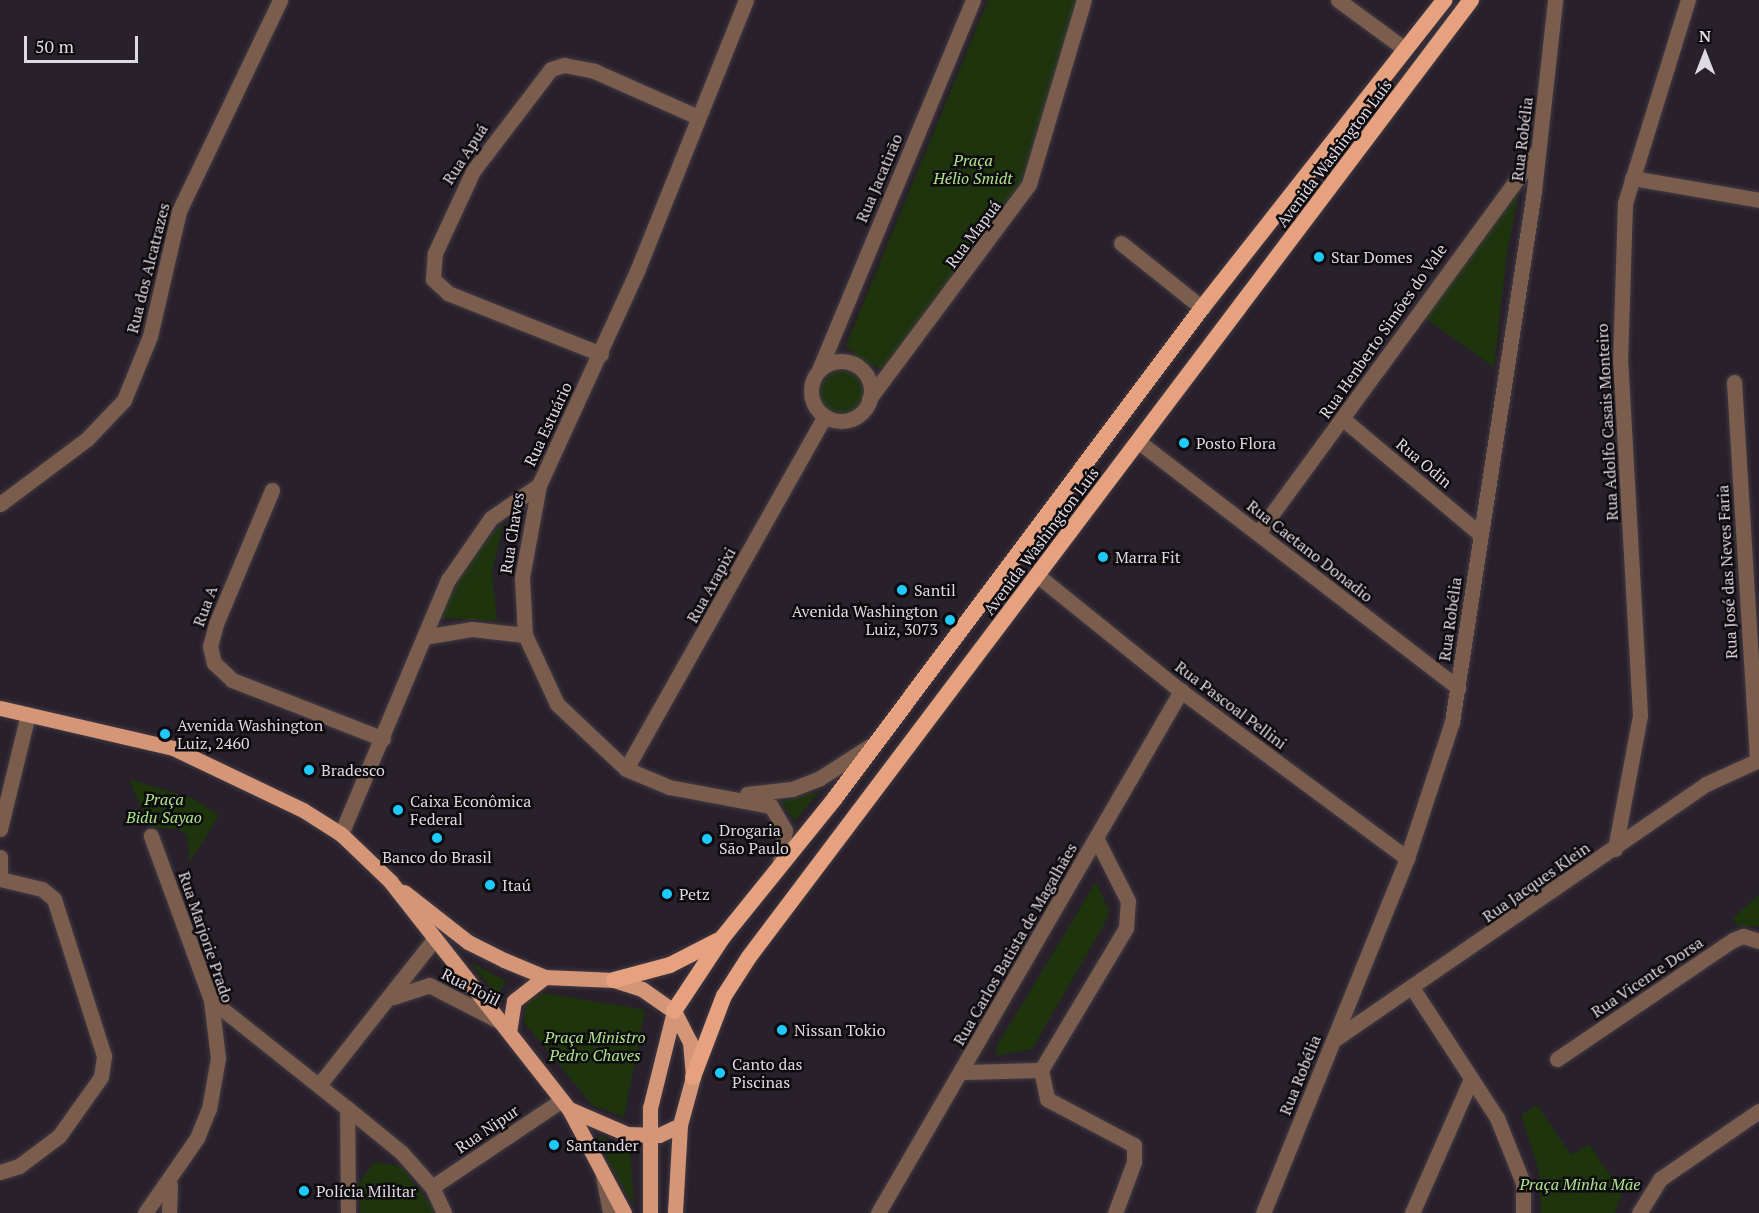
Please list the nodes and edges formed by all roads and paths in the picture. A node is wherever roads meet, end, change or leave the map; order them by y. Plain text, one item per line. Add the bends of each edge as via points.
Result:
1 (279, 0) edge
2 (746, 0) edge
3 (973, 0) edge
4 (1084, 0) edge
5 (1338, 0) edge
6 (1444, 0) edge
7 (1471, 0) edge
8 (1555, 0) edge
9 (1690, 2) edge
10 (1405, 49) junction
11 (698, 117) junction
12 (1539, 149) junction
13 (1632, 178) junction
14 (1759, 200) edge
15 (1121, 243) dead end
16 (1202, 308) junction
17 (601, 354) junction
18 (819, 370) junction
19 (1734, 382) dead end
20 (869, 399) junction
21 (825, 416) junction
22 (1343, 419) junction
23 (1139, 442) junction
24 (539, 485) junction
25 (272, 490) dead end
26 (0, 504) edge
27 (1258, 533) junction
28 (1481, 535) junction
29 (1037, 575) junction
30 (525, 635) junction
31 (424, 637) junction
32 (1458, 688) junction
33 (1181, 692) junction
34 (0, 708) edge
35 (28, 714) junction
36 (383, 739) junction
37 (877, 741) junction
38 (1758, 760) edge
39 (626, 769) junction
40 (726, 795) junction
41 (0, 829) edge
42 (341, 834) junction
43 (151, 836) dead end
44 (1096, 838) junction
45 (1615, 849) junction
46 (0, 857) edge
47 (1407, 858) junction
48 (779, 866) junction
49 (0, 879) edge
50 (390, 881) junction
51 (435, 938) junction
52 (723, 938) junction
53 (1759, 941) edge
54 (545, 977) junction
55 (614, 980) junction
56 (1413, 990) junction
57 (391, 999) junction
58 (212, 1000) junction
59 (674, 1011) junction
60 (505, 1027) junction
61 (1335, 1039) junction
62 (1557, 1059) dead end
63 (1041, 1070) junction
64 (963, 1072) junction
65 (693, 1077) junction
66 (1471, 1079) junction
67 (319, 1085) junction
68 (565, 1104) junction
69 (347, 1108) junction
70 (1759, 1110) edge
71 (680, 1125) junction
72 (650, 1137) junction
73 (0, 1172) edge
74 (603, 1176) junction
75 (170, 1185) junction
76 (432, 1187) junction
77 (145, 1213) edge
78 (169, 1213) edge
79 (348, 1213) edge
80 (444, 1213) edge
81 (610, 1213) edge
82 (624, 1213) edge
83 (650, 1213) edge
84 (675, 1213) edge
85 (878, 1213) edge
86 (1115, 1213) edge
87 (1263, 1213) edge
88 (1412, 1213) edge
89 (1524, 1213) edge
90 (1639, 1213) edge

1 - 26 street, Rua dos Alcatrazes via 179,211 150,336 124,400 87,439
2 - 11 street, Rua Estuário
3 - 18 street, Rua Jacatirão
4 - 20 street, Rua Mapuá via 1029,184
5 - 10 street
6 - 10 highway, Avenida Washington Luís
7 - 23 highway, Avenida Washington Luís
8 - 12 street, Rua Robélia
9 - 13 street, Rua Adolfo Casais Monteiro
10 - 16 highway, Avenida Washington Luís
11 - 17 street, Rua Estuário
11 - 17 street, Rua Apuá via 594,71 564,65 551,69 473,171 435,253 432,267 438,287
12 - 22 street, Rua Henberto Simões do Vale
12 - 28 street, Rua Robélia
13 - 14 street
13 - 45 street, Rua Adolfo Casais Monteiro via 1625,203 1620,362 1640,715
15 - 16 street
16 - 37 highway, Avenida Washington Luís
17 - 24 street, Rua Estuário
18 - 20 street via 836,361 855,365 868,380
18 - 21 street via 811,395
19 - 38 street, Rua José das Neves Faria
20 - 21 street via 851,419
21 - 39 street, Rua Arapixi
22 - 27 street, Rua Henberto Simões do Vale
22 - 28 street, Rua Odin
23 - 27 street, Rua Caetano Donadio
23 - 29 highway, Avenida Washington Luís
24 - 30 street, Rua Chaves via 522,578
24 - 31 street, Rua Estuário via 491,518 468,548
25 - 36 street, Rua A via 216,624 210,646 214,663 232,680
27 - 32 street, Rua Caetano Donadio
28 - 32 street, Rua Robélia
29 - 33 street, Rua Pascoal Pellini
29 - 65 highway, Avenida Washington Luís via 749,957 724,996
30 - 31 street via 472,629
30 - 39 street, Rua Chaves via 557,704
31 - 36 street, Rua Estuário
32 - 47 street, Rua Robélia
33 - 44 street, Rua Carlos Batista de Magalhães
33 - 47 street, Rua Pascoal Pellini
34 - 35 main road
35 - 41 street
35 - 42 main road via 198,757
36 - 42 street, Rua Estuário
37 - 40 street, Rua Chaves via 846,764 792,789
37 - 48 highway, Avenida Washington Luís
38 - 45 street, Rua Jacques Klein via 1706,784
39 - 40 street, Rua Chaves via 669,787
40 - 48 street, Rua Chaves via 760,801 779,814 785,830
42 - 50 main road
43 - 58 street, Rua Marjorie Prado
44 - 63 street via 1128,901 1129,921
44 - 64 street, Rua Carlos Batista de Magalhães
45 - 56 street, Rua Jacques Klein
46 - 49 street
47 - 61 street, Rua Robélia
48 - 52 highway, Avenida Washington Luís
49 - 73 street via 42,889 54,899 104,1056 101,1077 59,1136 19,1166
50 - 51 main road
50 - 54 main road via 468,942
51 - 57 street, Rua Tojil
51 - 60 main road
52 - 55 highway via 688,958
52 - 59 highway, Avenida Washington Luís
53 - 62 street, Rua Vicente Dorsa via 1743,936 1733,940
54 - 55 main road
54 - 60 main road via 514,1001
55 - 59 main road via 642,989
56 - 61 street, Rua Jacques Klein
56 - 66 street
57 - 60 street, Rua Tojil via 429,985
57 - 67 street, Rua Tojil
58 - 67 street
58 - 75 street, Rua Marjorie Prado via 218,1058 209,1109
59 - 65 main road via 690,1042
59 - 72 main road via 654,1075
60 - 68 main road
61 - 87 street, Rua Robélia
63 - 64 street
63 - 86 street via 1047,1099 1134,1145 1134,1162
64 - 85 street, Rua Carlos Batista de Magalhães
65 - 71 main road, Avenida Washington Luís
66 - 88 street
66 - 89 street via 1513,1152 1523,1183
67 - 69 street
68 - 72 main road via 606,1128
68 - 74 main road
68 - 76 street, Rua Nipur
69 - 76 street via 401,1152
69 - 79 street
70 - 90 street via 1660,1179
71 - 72 main road
71 - 84 main road, Avenida Washington Luís
72 - 83 main road
74 - 81 street
74 - 82 main road
75 - 77 street, Rua Marjorie Prado
75 - 78 street
76 - 80 street

